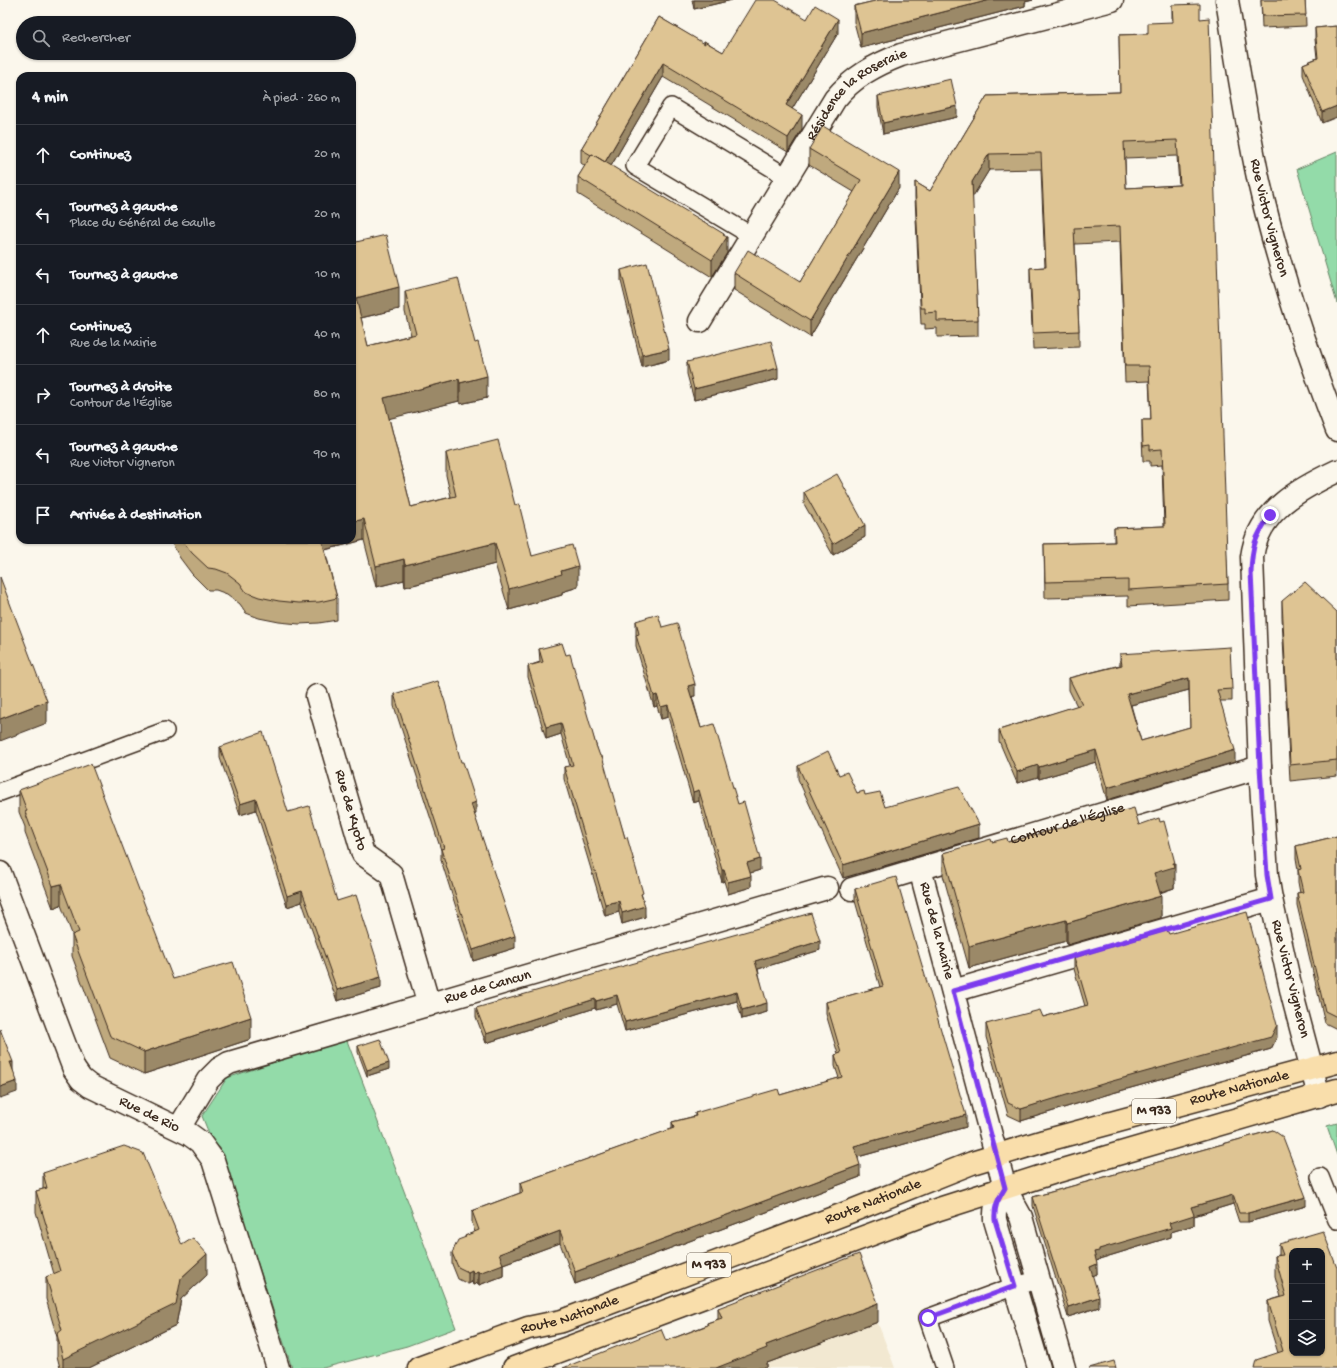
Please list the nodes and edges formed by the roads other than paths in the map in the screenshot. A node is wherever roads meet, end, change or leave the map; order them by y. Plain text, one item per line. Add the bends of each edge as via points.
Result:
1 (1112, 0) edge
2 (1227, 0) edge
3 (787, 177) junction
4 (752, 236) junction
5 (700, 321) dead end
6 (1337, 430) edge
7 (1337, 471) edge
8 (317, 696) dead end
9 (165, 730) dead end
10 (1260, 767) junction
11 (0, 792) edge
12 (920, 869) junction
13 (0, 873) edge
14 (826, 888) dead end
15 (852, 889) dead end
16 (1271, 899) junction
17 (953, 991) junction
18 (428, 1005) junction
19 (1337, 1062) edge
20 (1312, 1069) junction
21 (1328, 1093) edge
22 (179, 1128) junction
23 (996, 1155) junction
24 (1320, 1177) dead end
25 (1005, 1188) junction
26 (1337, 1220) edge
27 (1038, 1280) junction
28 (1015, 1286) junction
29 (453, 1362) edge
30 (278, 1368) edge
31 (419, 1368) edge
32 (514, 1368) edge
33 (946, 1368) edge
34 (1038, 1368) edge
35 (1064, 1368) edge

1 - 3 street, Résidence la Roseraie via 901,55 871,68 845,87 835,99
2 - 6 street, Rue Victor Vigneron via 1251,145 1270,227 1308,351
3 - 4 street, Résidence la Roseraie
3 - 4 lane via 671,107 636,166
4 - 5 street, Résidence la Roseraie
7 - 10 street, Rue Victor Vigneron via 1301,490 1282,504 1270,515 1254,543 1251,572
8 - 18 street, Rue de Kyoto via 363,854 391,874
9 - 11 lane
10 - 12 street, Contour de l'Église
10 - 16 street, Rue Victor Vigneron
12 - 15 street, Contour de l'Église
12 - 17 street, Rue de la Mairie
13 - 22 street, Rue de Rio via 74,1069 81,1079 90,1086
14 - 18 street, Rue de Cancun
16 - 17 street
16 - 20 street, Rue Victor Vigneron
17 - 23 street, Rue de la Mairie
18 - 22 street, Rue de Cancun via 229,1063 208,1080
19 - 20 main road, Route Nationale / M 933
20 - 21 street, Rue Victor Vigneron
20 - 23 main road, Route Nationale / M 933
21 - 25 main road, Route Nationale / M 933
22 - 30 street, Rue de Rio via 200,1142 213,1160
23 - 25 street, Rue de la Mairie
23 - 29 main road, Route Nationale / M 933 via 562,1321 528,1328
24 - 26 lane
25 - 27 street, Rue de la Mairie via 1021,1217
25 - 28 street via 994,1210
25 - 32 main road, Route Nationale / M 933 via 939,1209
27 - 28 lane
27 - 35 street, Rue de la Mairie
28 - 33 lane via 928,1318
28 - 34 street
29 - 31 main road, Route Nationale / M 933

